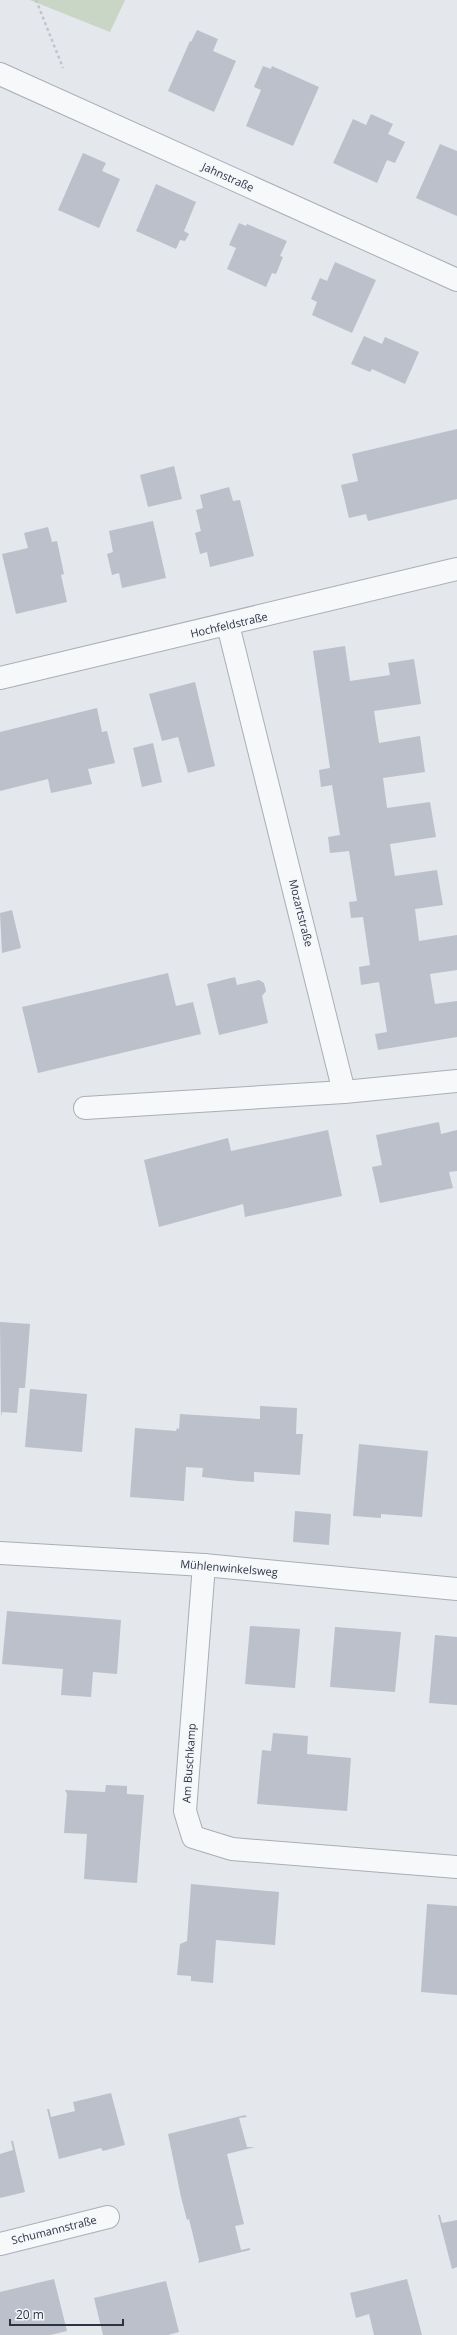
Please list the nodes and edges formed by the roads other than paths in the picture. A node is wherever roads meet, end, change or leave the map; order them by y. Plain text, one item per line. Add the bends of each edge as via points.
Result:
1 (0, 74) edge
2 (457, 280) edge
3 (457, 569) edge
4 (228, 625) junction
5 (0, 678) edge
6 (457, 1081) edge
7 (344, 1092) junction
8 (85, 1108) dead end
9 (0, 1553) edge
10 (204, 1565) junction
11 (457, 1589) edge
12 (457, 1868) edge
13 (108, 2217) dead end
14 (0, 2244) edge

1 - 2 street, Jahnstraße
3 - 4 street, Hochfeldstraße
4 - 5 street, Hochfeldstraße
4 - 7 street, Mozartstraße
6 - 7 street
7 - 8 street
9 - 10 street, Mühlenwinkelsweg
10 - 11 street, Mühlenwinkelsweg
10 - 12 street, Am Buschkamp via 185,1811 193,1837 232,1849
13 - 14 street, Schumannstraße

